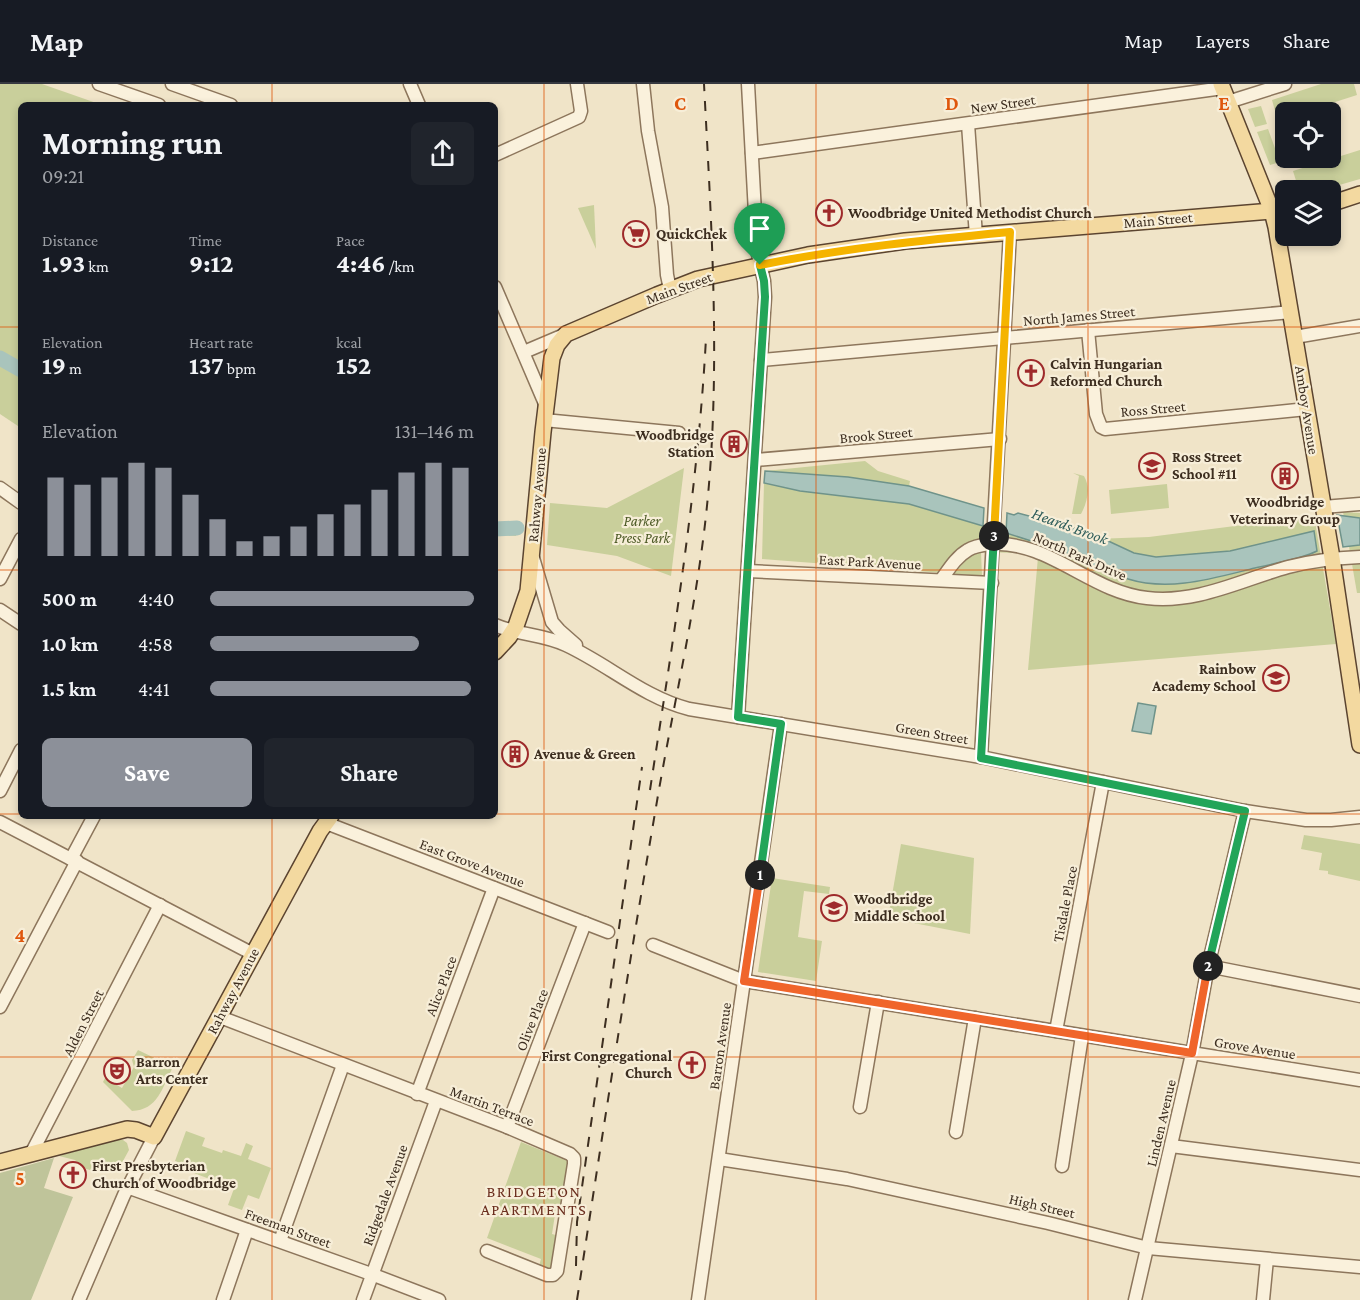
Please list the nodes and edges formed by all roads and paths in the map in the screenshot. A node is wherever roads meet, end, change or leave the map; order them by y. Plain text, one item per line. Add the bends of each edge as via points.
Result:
1 (99, 84) edge
2 (172, 84) edge
3 (410, 84) edge
4 (577, 84) edge
5 (643, 84) edge
6 (748, 84) edge
7 (1285, 84) edge
8 (1224, 91) edge
9 (150, 102) edge
10 (223, 102) edge
11 (418, 102) edge
12 (968, 124) junction
13 (752, 153) junction
14 (498, 154) edge
15 (1360, 195) edge
16 (1275, 198) edge
17 (1341, 200) edge
18 (1275, 211) edge
19 (1010, 232) junction
20 (976, 236) junction
21 (1284, 246) edge
22 (760, 265) junction
23 (670, 289) junction
24 (499, 307) edge
25 (1291, 312) junction
26 (1360, 326) edge
27 (1088, 330) junction
28 (566, 334) junction
29 (1295, 337) junction
30 (1004, 338) junction
31 (524, 352) junction
32 (761, 360) junction
33 (1306, 409) junction
34 (545, 413) junction
35 (679, 433) dead end
36 (999, 439) junction
37 (755, 460) junction
38 (0, 488) edge
39 (18, 500) edge
40 (1360, 504) edge
41 (1324, 514) junction
42 (993, 544) junction
43 (18, 545) edge
44 (1331, 553) junction
45 (532, 554) junction
46 (1360, 557) edge
47 (748, 571) junction
48 (0, 579) edge
49 (941, 580) junction
50 (992, 583) junction
51 (0, 610) edge
52 (18, 622) edge
53 (498, 626) edge
54 (512, 632) junction
55 (498, 648) edge
56 (595, 661) junction
57 (1355, 681) edge
58 (738, 717) junction
59 (781, 724) junction
60 (1360, 745) edge
61 (18, 756) edge
62 (981, 758) junction
63 (1102, 782) junction
64 (0, 791) edge
65 (1245, 811) junction
66 (1360, 817) edge
67 (93, 819) edge
68 (328, 820) edge
69 (0, 822) edge
70 (74, 860) junction
71 (494, 888) junction
72 (160, 905) junction
73 (585, 923) junction
74 (608, 932) dead end
75 (652, 945) dead end
76 (253, 954) junction
77 (1208, 966) junction
78 (744, 981) junction
79 (1360, 996) edge
80 (878, 1002) junction
81 (0, 1007) edge
82 (220, 1017) junction
83 (975, 1018) junction
84 (1056, 1031) junction
85 (1082, 1036) junction
86 (1192, 1053) junction
87 (343, 1065) junction
88 (1360, 1080) edge
89 (417, 1094) junction
90 (436, 1101) junction
91 (860, 1107) dead end
92 (507, 1127) junction
93 (956, 1132) dead end
94 (154, 1137) junction
95 (1171, 1146) junction
96 (32, 1154) junction
97 (719, 1159) junction
98 (0, 1162) edge
99 (1062, 1166) dead end
100 (1360, 1170) edge
101 (127, 1187) junction
102 (247, 1230) junction
103 (280, 1241) junction
104 (1148, 1248) junction
105 (487, 1251) dead end
106 (1268, 1259) junction
107 (1360, 1267) edge
108 (371, 1274) junction
109 (79, 1300) edge
110 (223, 1300) edge
111 (363, 1300) edge
112 (439, 1300) edge
113 (698, 1300) edge
114 (1135, 1300) edge
115 (1263, 1300) edge

1 - 9 street
2 - 10 street
3 - 11 street
4 - 14 street via 581,114
5 - 23 street
6 - 13 street
7 - 8 street, New Street
8 - 12 street, New Street
8 - 16 main road, Amboy Avenue
12 - 13 street, New Street
12 - 20 street
13 - 22 street
15 - 17 main road
18 - 19 main road, Main Street
19 - 20 main road, Main Street
19 - 30 street
20 - 22 main road, Main Street via 860,247
21 - 25 main road, Amboy Avenue
22 - 23 main road, Main Street
22 - 32 street via 765,292
23 - 28 main road, Main Street
24 - 31 street
25 - 27 street, North James Street
25 - 29 main road, Amboy Avenue
26 - 29 street
27 - 30 street, North James Street
27 - 33 street, Ross Street via 1096,414 1105,429
28 - 31 street, Main Street
28 - 34 main road, Rahway Avenue via 553,354
29 - 33 main road, Amboy Avenue
30 - 32 street, North James Street
30 - 36 street
31 - 34 street
32 - 37 street
33 - 41 main road, Amboy Avenue
34 - 35 street
34 - 45 main road, Rahway Avenue
36 - 37 street, Brook Street
36 - 42 street
37 - 47 street
38 - 39 street
40 - 41 street
41 - 44 main road, Amboy Avenue
42 - 44 street, North Park Drive via 1014,545 1058,560 1121,593 1172,599 1198,596
42 - 49 street, North Park Drive via 968,549
42 - 50 street
43 - 48 street
44 - 46 street, North Park Drive
44 - 57 main road, Amboy Avenue
45 - 54 main road, Rahway Avenue via 526,598
45 - 56 street via 552,622
47 - 49 street, East Park Avenue
47 - 58 street
49 - 50 street, East Park Avenue
50 - 62 street
51 - 52 street
53 - 54 street, Green Street
54 - 55 main road, Rahway Avenue
54 - 56 street, Green Street via 552,639
56 - 58 street, Green Street via 662,700
57 - 60 main road, Amboy Avenue
58 - 59 street, Green Street
59 - 62 street, Green Street
59 - 78 street, Barron Avenue
61 - 64 street
62 - 63 street, Green Street
63 - 65 street, Green Street
63 - 84 street, Tisdale Place
65 - 66 street, Green Street via 1306,820
65 - 77 street, Linden Avenue
67 - 70 street
68 - 71 street, East Grove Avenue
68 - 76 main road, Rahway Avenue
69 - 70 street
70 - 72 street
70 - 81 street
71 - 73 street, East Grove Avenue
71 - 89 street, Alice Place
72 - 76 street
72 - 96 street, Alden Street
73 - 74 street, East Grove Avenue
73 - 92 street, Olive Place
75 - 78 street, Grove Avenue
76 - 82 main road, Rahway Avenue
77 - 79 street
77 - 86 street, Linden Avenue
78 - 80 street, Grove Avenue
78 - 97 street, Barron Avenue
80 - 83 street, Grove Avenue
80 - 91 street
82 - 87 street, Martin Terrace
82 - 94 main road, Rahway Avenue
83 - 84 street, Grove Avenue
83 - 93 street
84 - 85 street, Grove Avenue
85 - 86 street, Grove Avenue
85 - 99 street
86 - 88 street, Grove Avenue
86 - 95 street, Linden Avenue
87 - 89 street, Martin Terrace
87 - 103 street
89 - 90 street, Martin Terrace
90 - 92 street, Martin Terrace
90 - 108 street, Ridgedale Avenue
92 - 105 street, Martin Terrace via 574,1158 559,1264 553,1275 547,1275
94 - 96 main road via 127,1130
94 - 101 street, Rahway Avenue
95 - 100 street
95 - 104 street, Linden Avenue
96 - 98 main road
97 - 104 street, High Street via 847,1179
97 - 113 street, Barron Avenue
101 - 102 street, Freeman Street
101 - 109 street, Rahway Avenue
102 - 103 street, Freeman Street
102 - 110 street
103 - 108 street, Freeman Street
104 - 106 street, High Street
104 - 114 street, Linden Avenue
106 - 107 street, High Street
106 - 115 street
108 - 111 street, Ridgedale Avenue
108 - 112 street, Freeman Street

